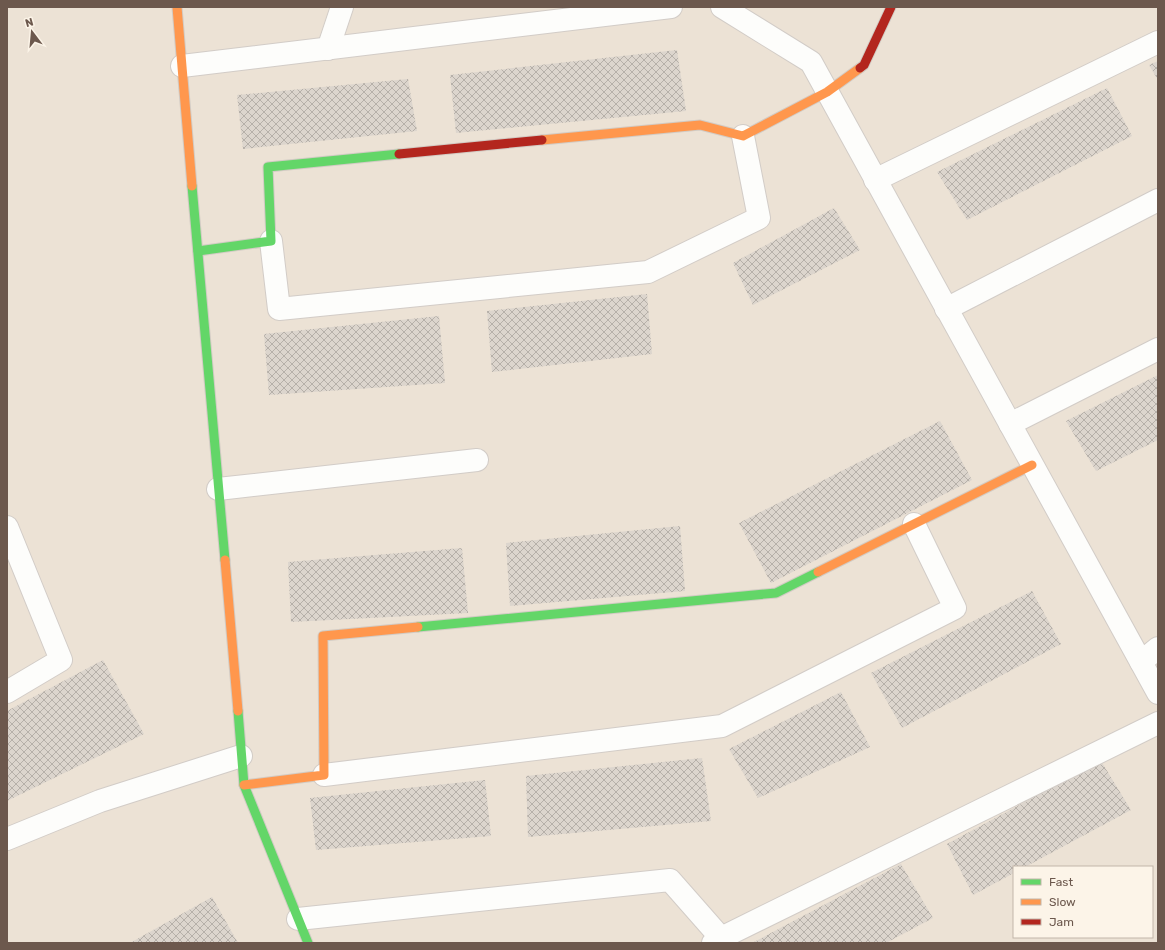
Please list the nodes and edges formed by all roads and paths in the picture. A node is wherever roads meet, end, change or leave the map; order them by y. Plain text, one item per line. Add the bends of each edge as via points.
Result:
1 (177, 7) edge
2 (342, 7) edge
3 (671, 7) edge
4 (891, 7) edge
5 (729, 9) edge
6 (1158, 42) edge
7 (328, 49) junction
8 (182, 66) junction
9 (827, 92) junction
10 (743, 136) junction
11 (875, 180) junction
12 (1158, 200) edge
13 (271, 241) junction
14 (198, 251) junction
15 (946, 309) junction
16 (1158, 349) edge
17 (1010, 424) junction
18 (477, 460) dead end
19 (1032, 465) junction
20 (218, 489) junction
21 (914, 524) junction
22 (7, 527) edge
23 (1158, 648) edge
24 (1141, 662) junction
25 (7, 692) edge
26 (1158, 693) edge
27 (1158, 723) edge
28 (241, 756) junction
29 (324, 775) junction
30 (244, 785) junction
31 (7, 839) edge
32 (298, 919) junction
33 (717, 940) edge
34 (308, 943) edge

1 - 8 street
2 - 7 street
3 - 7 street
4 - 9 street via 864,65
5 - 9 street via 811,62
6 - 11 street
7 - 8 street
8 - 14 street
9 - 10 street
9 - 11 street
10 - 13 street via 700,125 268,167
10 - 13 street via 759,218 648,272 279,309
11 - 15 street
12 - 15 street
13 - 14 street
14 - 20 street
15 - 17 street
16 - 17 street
17 - 19 street
18 - 20 street
19 - 21 street
19 - 24 street
20 - 28 street
21 - 29 street via 776,593 323,636
21 - 29 street via 955,608 722,726
22 - 25 street via 61,660
23 - 24 street
24 - 26 street
27 - 33 street
28 - 30 street
28 - 31 street via 100,801
29 - 30 street
30 - 32 street
32 - 33 street via 670,880
32 - 34 street

